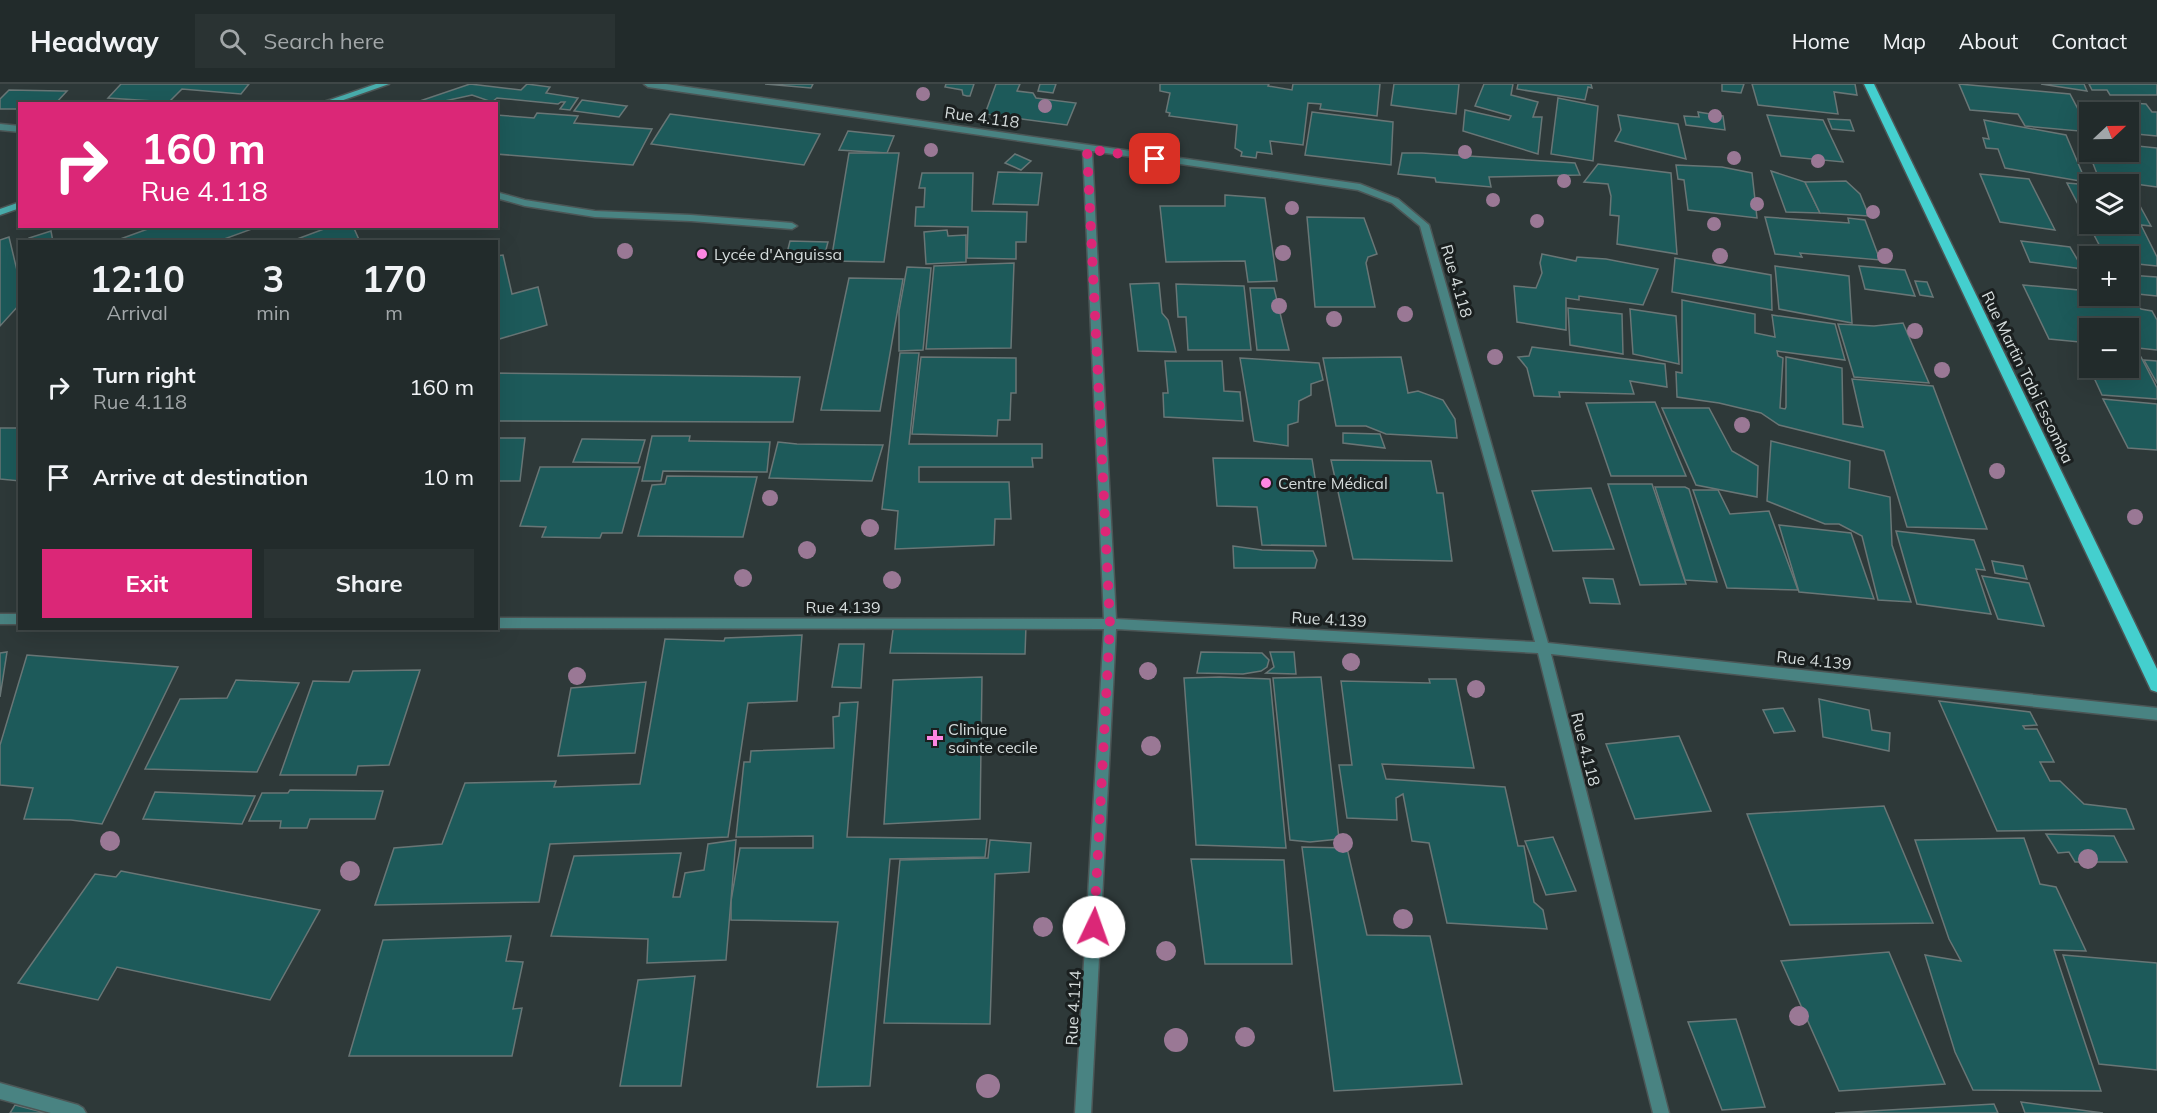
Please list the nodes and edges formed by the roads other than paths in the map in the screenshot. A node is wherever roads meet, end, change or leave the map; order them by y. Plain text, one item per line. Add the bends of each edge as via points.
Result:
1 (385, 84) edge
2 (648, 84) edge
3 (1869, 84) edge
4 (328, 102) edge
5 (0, 127) edge
6 (18, 129) edge
7 (1087, 149) junction
8 (498, 195) edge
9 (18, 206) edge
10 (0, 212) edge
11 (792, 226) dead end
12 (0, 619) edge
13 (18, 619) edge
14 (498, 623) edge
15 (1110, 624) junction
16 (1543, 648) junction
17 (2157, 685) edge
18 (2157, 714) edge
19 (0, 1091) edge
20 (78, 1113) edge
21 (1083, 1113) edge
22 (1661, 1113) edge

1 - 4 street
2 - 7 street, Rue 4.118
3 - 17 main road, Rue Martin Tabi Essomba
5 - 6 street
7 - 15 street, Rue 4.114
7 - 16 street, Rue 4.118 via 1360,187 1395,201 1424,225
8 - 11 street via 595,214
9 - 10 street
12 - 13 street
14 - 15 street, Rue 4.139
15 - 16 street, Rue 4.139
15 - 21 street, Rue 4.114
16 - 18 street, Rue 4.139
16 - 22 street, Rue 4.118
19 - 20 street

